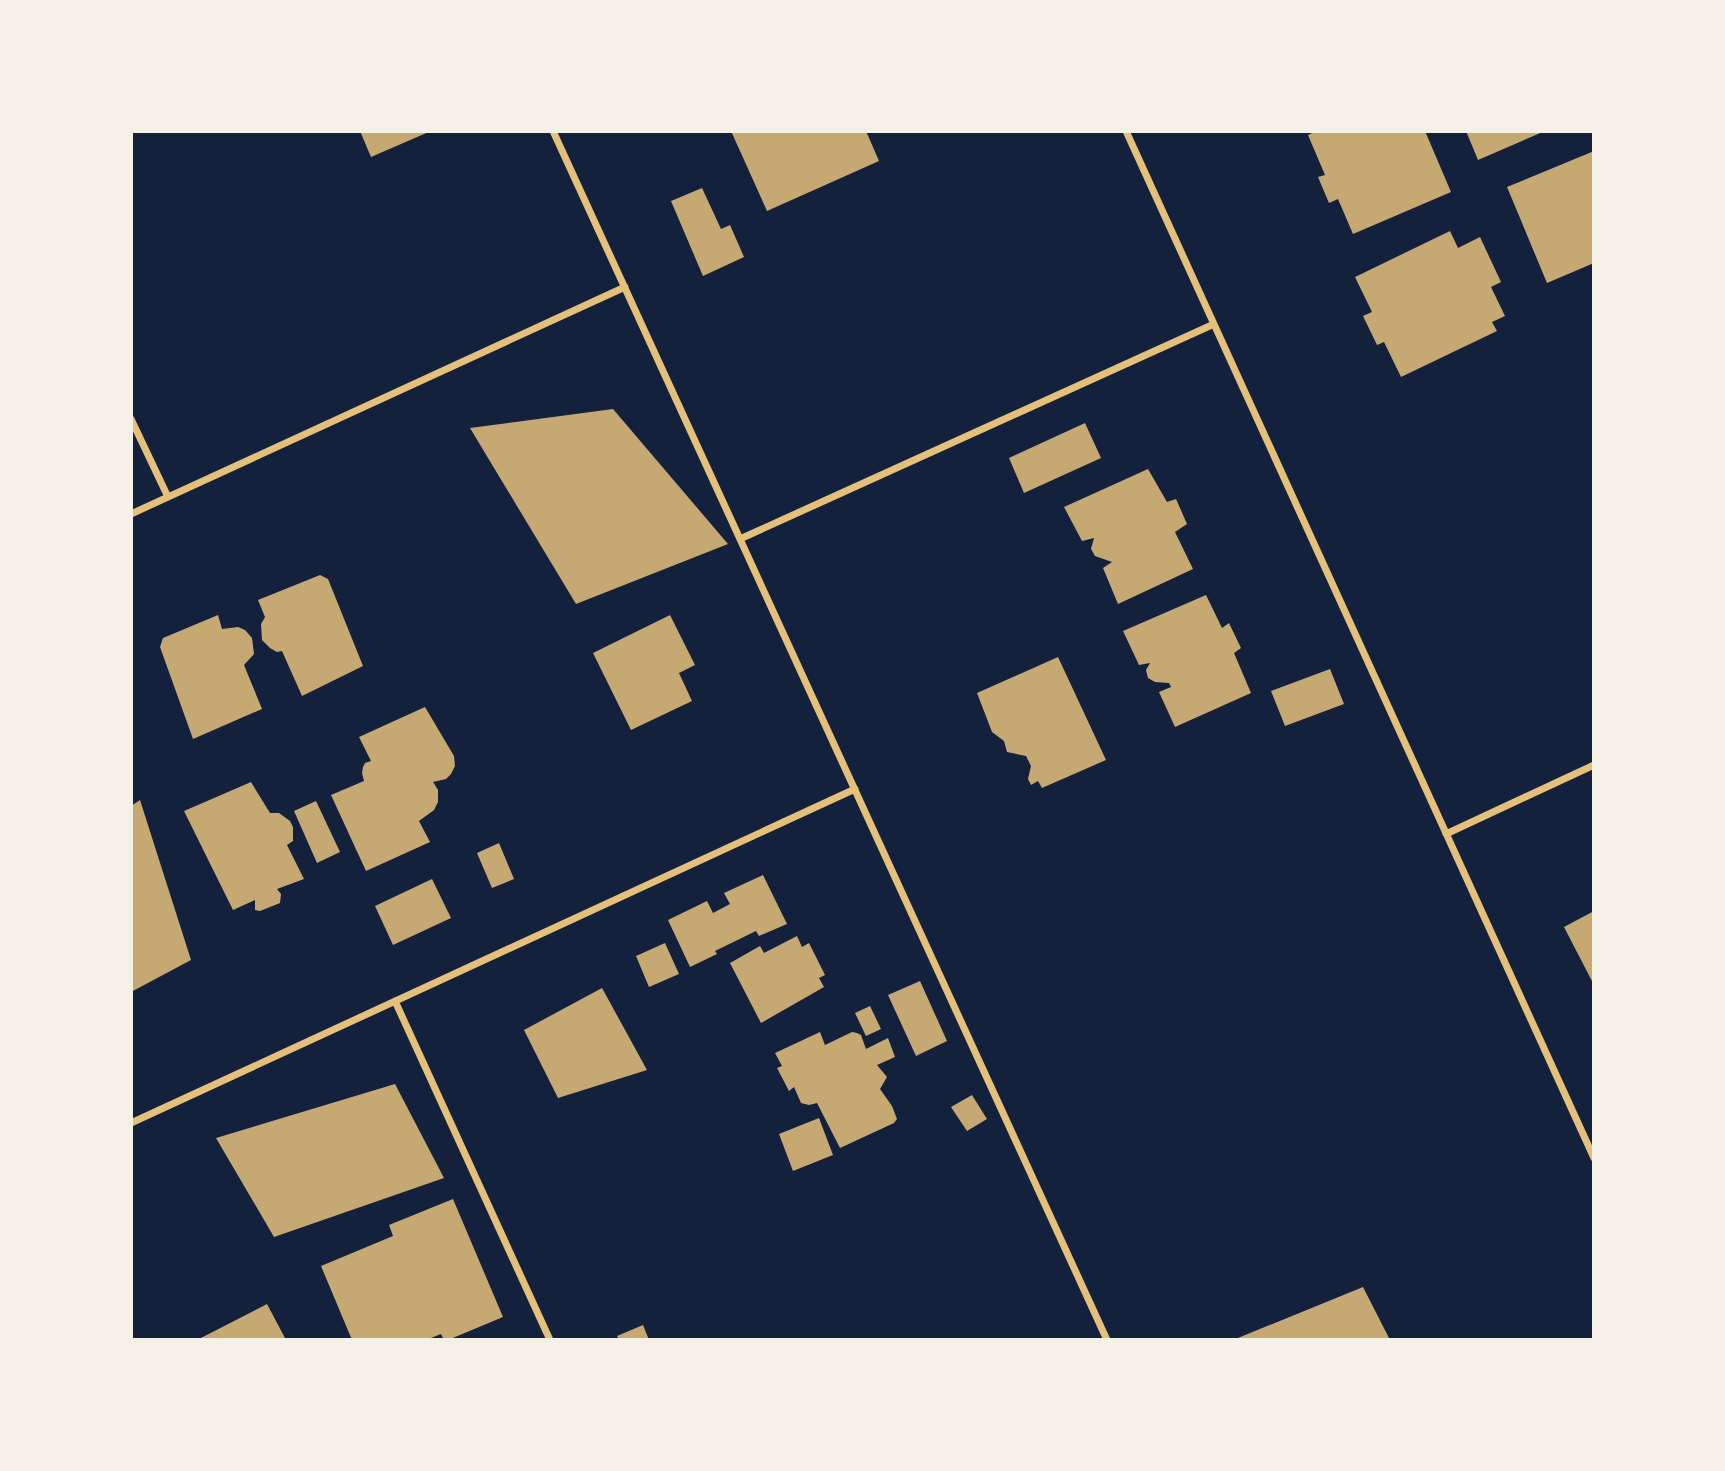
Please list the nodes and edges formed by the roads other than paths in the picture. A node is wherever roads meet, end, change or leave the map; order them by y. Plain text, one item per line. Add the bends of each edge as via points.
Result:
1 (553, 131) edge
2 (1126, 131) edge
3 (625, 287) junction
4 (1214, 324) junction
5 (131, 419) edge
6 (168, 498) junction
7 (131, 514) edge
8 (740, 539) junction
9 (1594, 765) edge
10 (855, 789) junction
11 (1446, 834) junction
12 (394, 1001) junction
13 (131, 1123) edge
14 (1594, 1158) edge
15 (550, 1340) edge
16 (1107, 1340) edge

1 - 3 street
2 - 4 street
3 - 6 street
3 - 8 street
4 - 8 street
4 - 11 street
5 - 6 street
6 - 7 street
8 - 10 street
9 - 11 street
10 - 12 street
10 - 16 street
11 - 14 street
12 - 13 street
12 - 15 street

